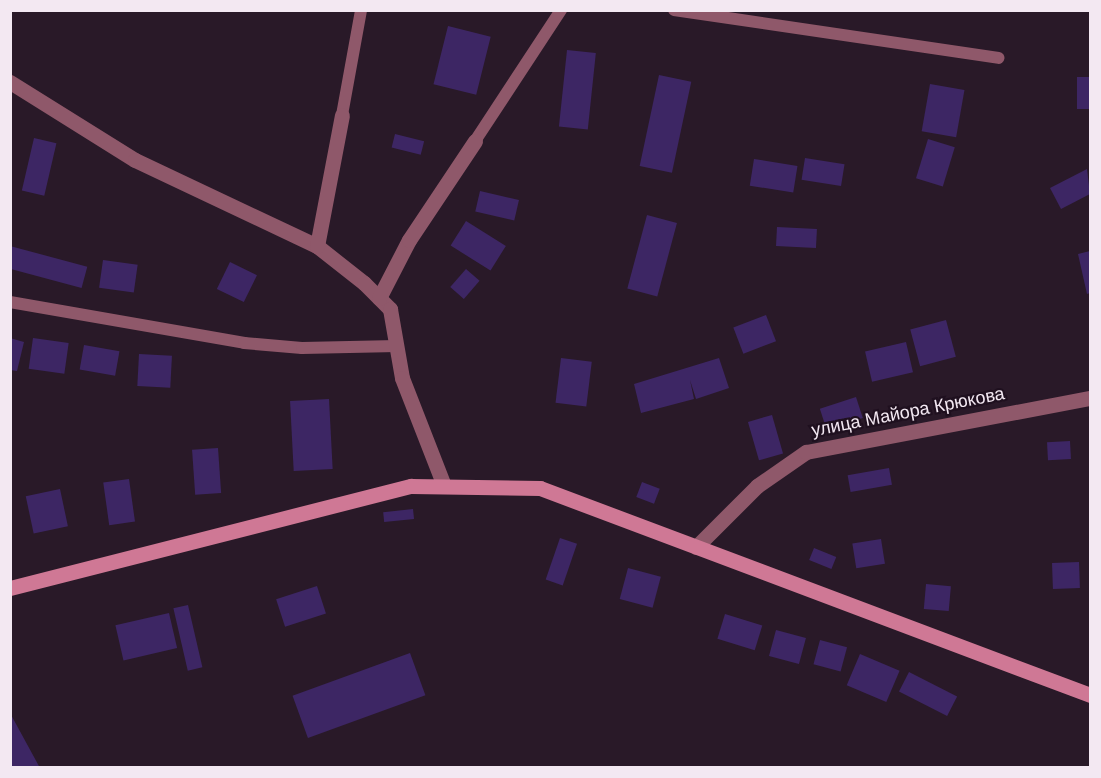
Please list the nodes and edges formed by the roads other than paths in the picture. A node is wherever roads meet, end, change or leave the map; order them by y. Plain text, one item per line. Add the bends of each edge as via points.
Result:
1 (361, 10) edge
2 (561, 10) edge
3 (674, 10) edge
4 (998, 58) dead end
5 (10, 82) edge
6 (342, 114) joint
7 (475, 141) joint
8 (317, 246) junction
9 (379, 298) junction
10 (10, 302) edge
11 (397, 346) junction
12 (1090, 398) edge
13 (444, 486) junction
14 (696, 547) junction
15 (10, 588) edge
16 (1090, 695) edge

1 - 6 lane
2 - 7 lane
3 - 4 lane
5 - 8 street via 135,160
6 - 8 street
7 - 9 street via 409,240
8 - 9 street
9 - 11 street via 390,309
10 - 11 lane via 243,343 302,348
11 - 13 street via 402,378
12 - 14 street, улица Майора Крюкова via 806,452 757,486
13 - 14 main road via 540,488
13 - 15 main road via 411,486
14 - 16 main road

